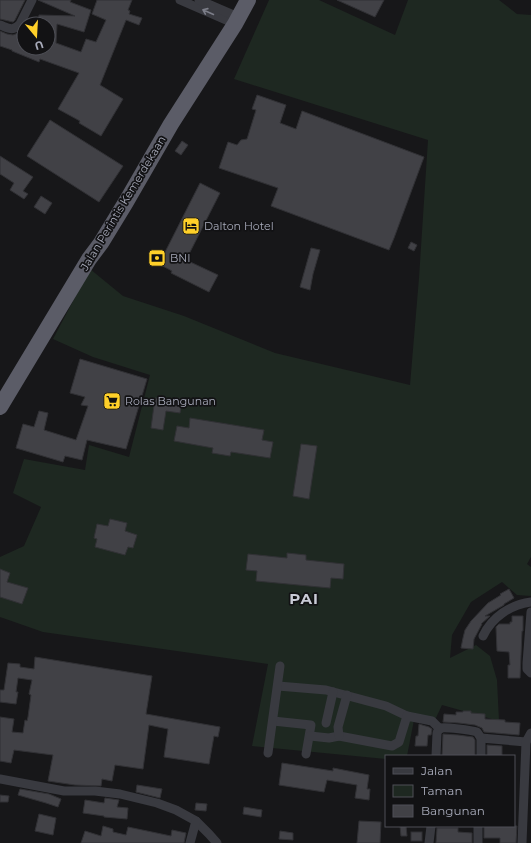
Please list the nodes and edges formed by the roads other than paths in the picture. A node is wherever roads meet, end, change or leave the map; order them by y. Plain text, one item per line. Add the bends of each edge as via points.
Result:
1 (32, 0) edge
2 (180, 0) edge
3 (199, 0) edge
4 (248, 0) edge
5 (236, 21) junction
6 (0, 25) edge
7 (0, 407) edge
8 (531, 602) edge
9 (531, 612) edge
10 (483, 636) dead end
11 (280, 666) dead end
12 (531, 673) edge
13 (278, 686) junction
14 (333, 692) junction
15 (347, 695) junction
16 (407, 716) junction
17 (273, 721) junction
18 (326, 724) junction
19 (311, 725) junction
20 (440, 729) junction
21 (338, 731) junction
22 (531, 733) edge
23 (310, 736) junction
24 (481, 738) junction
25 (526, 742) junction
26 (268, 753) dead end
27 (306, 754) dead end
28 (436, 755) edge
29 (481, 755) edge
30 (0, 779) edge
31 (196, 821) junction
32 (431, 827) edge
33 (478, 827) edge
34 (190, 843) edge
35 (217, 843) edge
36 (429, 843) edge
37 (478, 843) edge
38 (522, 843) edge

1 - 6 street via 17,27 10,29
5 -> 2 street
3 - 5 street
4 - 5 highway, Jalan Perintis Kemerdekaan
5 - 7 highway, Jalan Perintis Kemerdekaan
8 - 10 street via 506,610 493,621
9 - 12 street via 526,663
11 - 13 street
13 - 14 street
13 - 17 street
14 - 15 street
14 - 18 street
15 - 16 street via 386,706
15 - 21 street
16 - 20 street via 432,722
16 - 21 street via 399,742 392,746
17 - 19 street
17 - 26 street
18 - 19 street
18 - 21 street
19 - 23 street
20 - 24 street via 474,731
20 - 28 street via 437,733
21 - 23 street via 329,738
22 - 25 street
23 - 27 street
24 - 25 street
24 - 29 street
25 - 38 street
30 - 31 street via 64,791 120,794 158,803
31 - 34 street
31 - 35 street
32 - 36 street
33 - 37 street

